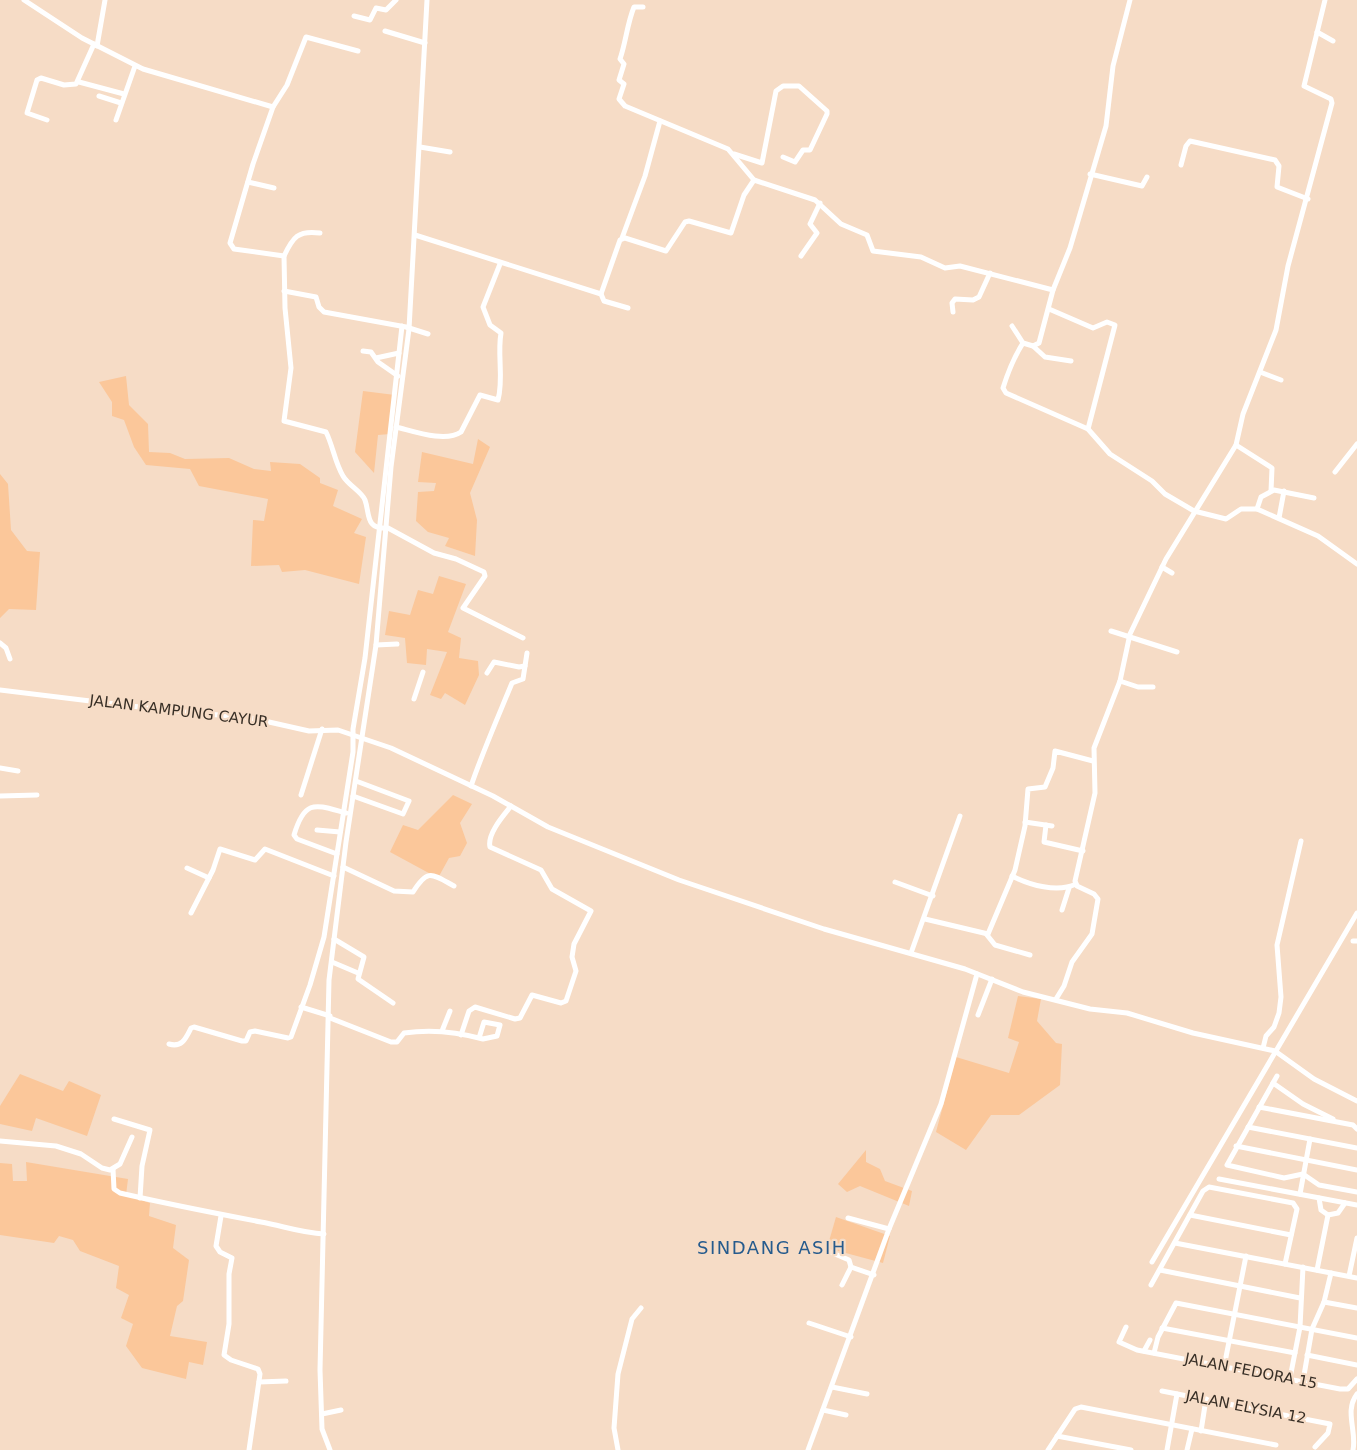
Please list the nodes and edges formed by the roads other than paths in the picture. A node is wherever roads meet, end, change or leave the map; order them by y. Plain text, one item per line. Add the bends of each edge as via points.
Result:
1 (24, 0) edge
2 (105, 0) edge
3 (396, 0) edge
4 (427, 0) edge
5 (1130, 0) edge
6 (1325, 0) edge
7 (643, 7) dead end
8 (354, 16) dead end
9 (385, 31) dead end
10 (1317, 33) junction
11 (1334, 41) dead end
12 (425, 43) junction
13 (96, 45) junction
14 (358, 51) dead end
15 (135, 66) junction
16 (79, 82) junction
17 (124, 94) junction
18 (99, 96) dead end
19 (121, 103) junction
20 (273, 107) junction
21 (47, 120) dead end
22 (116, 120) dead end
23 (660, 121) junction
24 (420, 147) junction
25 (450, 152) dead end
26 (734, 154) junction
27 (783, 158) dead end
28 (1181, 165) dead end
29 (1090, 174) junction
30 (1147, 177) dead end
31 (753, 180) junction
32 (248, 182) junction
33 (274, 188) dead end
34 (1308, 199) junction
35 (820, 204) junction
36 (320, 232) dead end
37 (416, 235) junction
38 (622, 238) junction
39 (284, 256) junction
40 (801, 256) dead end
41 (500, 264) junction
42 (990, 273) junction
43 (1053, 290) junction
44 (285, 291) junction
45 (601, 294) junction
46 (628, 308) dead end
47 (1049, 309) junction
48 (953, 312) dead end
49 (1012, 326) dead end
50 (405, 327) junction
51 (428, 334) dead end
52 (1023, 343) junction
53 (1033, 346) junction
54 (363, 351) dead end
55 (399, 352) junction
56 (376, 358) junction
57 (1071, 361) dead end
58 (1260, 372) junction
59 (400, 377) junction
60 (1281, 380) dead end
61 (396, 427) junction
62 (1088, 429) junction
63 (1357, 444) edge
64 (1236, 445) junction
65 (1335, 472) dead end
66 (1271, 491) junction
67 (1284, 491) junction
68 (1314, 498) dead end
69 (1257, 508) junction
70 (1194, 511) junction
71 (1279, 518) junction
72 (383, 528) junction
73 (1357, 564) edge
74 (1162, 567) junction
75 (1172, 573) dead end
76 (1111, 631) dead end
77 (523, 638) dead end
78 (1129, 639) junction
79 (0, 643) edge
80 (396, 644) dead end
81 (376, 645) junction
82 (1177, 652) dead end
83 (527, 653) dead end
84 (10, 659) dead end
85 (525, 666) junction
86 (423, 672) dead end
87 (487, 673) dead end
88 (1120, 681) junction
89 (1153, 687) dead end
90 (0, 690) edge
91 (414, 699) dead end
92 (322, 729) junction
93 (358, 738) junction
94 (1093, 761) junction
95 (0, 768) edge
96 (18, 771) dead end
97 (356, 781) junction
98 (471, 786) junction
99 (37, 795) dead end
100 (301, 795) dead end
101 (0, 796) edge
102 (353, 796) junction
103 (512, 806) junction
104 (344, 813) junction
105 (351, 814) junction
106 (960, 816) dead end
107 (1025, 822) junction
108 (317, 830) dead end
109 (340, 832) junction
110 (1301, 841) dead end
111 (1083, 851) junction
112 (338, 854) junction
113 (343, 867) junction
114 (187, 868) dead end
115 (334, 876) junction
116 (1012, 876) junction
117 (209, 878) junction
118 (895, 882) dead end
119 (1076, 884) junction
120 (454, 886) dead end
121 (1069, 888) junction
122 (933, 896) junction
123 (1062, 910) dead end
124 (192, 913) dead end
125 (1357, 913) edge
126 (925, 919) junction
127 (987, 935) junction
128 (334, 939) junction
129 (911, 953) junction
130 (1029, 955) dead end
131 (332, 962) junction
132 (358, 973) junction
133 (977, 974) junction
134 (992, 979) junction
135 (1056, 999) junction
136 (393, 1003) dead end
137 (301, 1007) junction
138 (450, 1011) dead end
139 (978, 1015) dead end
140 (330, 1017) junction
141 (442, 1031) junction
142 (461, 1035) junction
143 (479, 1038) dead end
144 (169, 1044) dead end
145 (1263, 1048) junction
146 (1275, 1051) junction
147 (1277, 1076) dead end
148 (1273, 1083) junction
149 (1357, 1101) edge
150 (1259, 1107) junction
151 (114, 1119) dead end
152 (1339, 1122) junction
153 (1248, 1127) junction
154 (1355, 1127) edge
155 (132, 1137) dead end
156 (1310, 1139) junction
157 (0, 1141) edge
158 (1236, 1146) junction
159 (1357, 1148) edge
160 (1306, 1160) junction
161 (113, 1169) junction
162 (1357, 1170) edge
163 (1303, 1174) junction
164 (1219, 1179) dead end
165 (1357, 1192) edge
166 (1300, 1194) junction
167 (140, 1198) junction
168 (1319, 1198) junction
169 (1345, 1203) junction
170 (1357, 1205) edge
171 (1191, 1215) junction
172 (1328, 1215) junction
173 (221, 1216) junction
174 (848, 1218) dead end
175 (889, 1228) junction
176 (320, 1234) junction
177 (1291, 1235) junction
178 (1357, 1238) edge
179 (1175, 1243) junction
180 (1356, 1248) edge
181 (828, 1251) dead end
182 (1246, 1256) junction
183 (1152, 1262) dead end
184 (1285, 1264) junction
185 (851, 1267) junction
186 (1303, 1267) junction
187 (1160, 1270) junction
188 (1317, 1270) junction
189 (1331, 1272) junction
190 (873, 1275) junction
191 (1349, 1276) junction
192 (1357, 1278) edge
193 (843, 1285) dead end
194 (1151, 1285) dead end
195 (1240, 1286) junction
196 (1300, 1298) junction
197 (1324, 1302) junction
198 (641, 1308) dead end
199 (1357, 1308) edge
200 (1235, 1313) junction
201 (809, 1323) dead end
202 (1300, 1326) junction
203 (1126, 1327) dead end
204 (1162, 1328) junction
205 (1312, 1329) junction
206 (851, 1337) junction
207 (1357, 1338) edge
208 (1150, 1340) dead end
209 (1230, 1340) junction
210 (1144, 1351) junction
211 (1154, 1353) junction
212 (1295, 1353) junction
213 (1307, 1355) junction
214 (1357, 1365) edge
215 (1224, 1366) junction
216 (1290, 1378) junction
217 (1357, 1379) edge
218 (286, 1381) dead end
219 (1303, 1381) junction
220 (259, 1382) junction
221 (832, 1387) junction
222 (1162, 1391) dead end
223 (867, 1394) dead end
224 (1177, 1394) junction
225 (1357, 1394) edge
226 (1206, 1399) junction
227 (341, 1410) dead end
228 (823, 1410) junction
229 (321, 1414) junction
230 (846, 1415) dead end
231 (1172, 1426) junction
232 (1192, 1429) junction
233 (1201, 1431) junction
234 (1357, 1433) edge
235 (1057, 1436) junction
236 (1276, 1445) dead end
237 (1315, 1447) dead end
238 (1355, 1449) edge
239 (249, 1450) edge
240 (330, 1450) edge
241 (618, 1450) edge
242 (808, 1450) edge
243 (1048, 1450) edge
244 (1131, 1450) edge
245 (1167, 1450) edge
246 (1187, 1450) edge

1 - 13 street
2 - 13 street
3 - 8 street via 386,10 376,8 370,20
4 - 12 street
5 - 29 street via 1113,66 1106,126
6 - 10 street
7 - 23 street via 634,7 629,18 620,59 624,64 619,80 624,84 619,99 629,108
9 - 12 street
10 - 11 street
10 - 34 street via 1304,86 1332,100
12 - 24 street
13 - 15 street
13 - 16 street
14 - 20 street via 306,37 287,85
15 - 17 street
15 - 20 street
16 - 17 street
16 - 21 street via 64,85 38,78 27,113
17 - 19 street
18 - 19 street
19 - 22 street
20 - 32 street
23 - 26 street
23 - 38 street
24 - 25 street
24 - 37 street
26 - 27 street via 762,163 776,91 783,86 799,87 827,114 810,150 803,150 795,162
26 - 31 street
28 - 34 street via 1190,141 1275,160 1279,166 1278,187
29 - 30 street via 1142,186
29 - 43 street via 1070,248
31 - 35 street
31 - 38 street via 731,233 685,222 666,251
32 - 33 street
32 - 39 street via 231,246
34 - 58 street via 1288,266 1276,330
35 - 40 street via 810,223 817,232
35 - 42 street via 841,224 867,235 873,251 921,257 945,268 960,266
36 - 39 street via 297,235
37 - 41 street
37 - 50 street
38 - 45 street
39 - 44 street
41 - 45 street
41 - 61 street via 483,307 490,325 501,333 498,400 480,395 456,435
42 - 43 street
42 - 48 street via 979,297 955,299
43 - 47 street
44 - 50 street via 316,297 324,312
44 - 72 street via 291,368 284,421 326,432 344,477 365,499 367,516
45 - 46 street via 604,301
47 - 53 street via 1043,334
47 - 62 street via 1087,327 1115,324
49 - 52 street
50 - 51 street
50 - 55 street
50 - 59 street
52 - 53 street
52 - 62 street via 1015,355 1004,392
53 - 57 street via 1045,357
54 - 56 street
55 - 56 street
55 - 59 street
56 - 59 street
58 - 60 street
58 - 64 street
59 - 61 street
59 - 72 street
61 - 72 street
62 - 70 street via 1110,454
63 - 65 street
64 - 66 street via 1272,468
64 - 70 street
66 - 67 street
66 - 69 street via 1262,496
67 - 68 street
67 - 71 street
69 - 70 street via 1241,509 1226,519
69 - 71 street
70 - 74 street
71 - 73 street via 1318,536
72 - 77 street via 484,572 463,608
72 - 81 street
72 - 93 street
74 - 75 street
74 - 78 street
76 - 78 street
78 - 82 street
78 - 88 street
79 - 84 street
80 - 81 street
81 - 93 street
83 - 85 street
85 - 87 street via 494,662
85 - 98 street via 522,680 512,683 494,731 482,750
86 - 91 street
88 - 89 street
88 - 94 street via 1097,737
90 - 92 street, JALAN KAMPUNG CAYUR via 250,718 305,730
92 - 93 street, JALAN KAMPUNG CAYUR
92 - 100 street
93 - 97 street
93 - 98 street, JALAN KAMPUNG CAYUR via 380,743
93 - 104 street
94 - 107 street via 1055,751 1045,787 1028,789
94 - 111 street via 1095,793
95 - 96 street
97 - 102 street
97 - 102 street via 409,801 403,814
98 - 103 street, JALAN KAMPUNG CAYUR
99 - 101 street
102 - 105 street
103 - 129 street, JALAN KAMPUNG CAYUR via 553,829 679,880 824,929
103 - 142 street via 494,830 490,847 541,870 552,889 591,911 574,944 576,971 566,1001 532,995 515,1019 475,1007 469,1011
104 - 105 street
104 - 109 street
104 - 112 street via 312,806 303,813 294,835
105 - 113 street
106 - 122 street
107 - 111 street via 1049,825 1044,842
107 - 116 street
108 - 109 street
109 - 112 street
110 - 145 street via 1277,945 1279,1013
111 - 119 street
112 - 115 street
113 - 120 street via 398,892 412,892 418,880 429,875
113 - 128 street
114 - 117 street
115 - 117 street via 265,849 255,860 220,849
115 - 137 street via 324,936
116 - 121 street via 1034,884
116 - 127 street
117 - 124 street
118 - 122 street
119 - 121 street
119 - 135 street via 1097,897 1097,910 1091,938 1072,962
121 - 123 street
122 - 126 street
125 - 146 street
126 - 127 street
126 - 129 street
127 - 130 street via 992,943
128 - 131 street
128 - 132 street via 364,957
129 - 133 street, JALAN KAMPUNG CAYUR
131 - 132 street
131 - 140 street
132 - 136 street via 357,979
133 - 134 street, JALAN KAMPUNG CAYUR
133 - 175 street via 941,1104
134 - 135 street, JALAN KAMPUNG CAYUR via 1023,992
134 - 139 street
135 - 145 street, JALAN KAMPUNG CAYUR
137 - 140 street
137 - 144 street via 288,1038 255,1030 242,1041 194,1027 185,1041
138 - 141 street
140 - 141 street via 391,1042 397,1042 404,1033
140 - 176 street
141 - 142 street
142 - 143 street
145 - 146 street, JALAN KAMPUNG CAYUR
146 - 149 street via 1314,1079
146 - 183 street
147 - 148 street
148 - 150 street
148 - 152 street
150 - 152 street
150 - 153 street
151 - 167 street via 150,1130
152 - 154 street
153 - 156 street
153 - 158 street
155 - 161 street via 123,1159
156 - 159 street
156 - 160 street
157 - 161 street via 56,1146 86,1156 102,1168
158 - 160 street
158 - 163 street via 1227,1162 1229,1167 1284,1178
160 - 162 street
160 - 163 street
161 - 167 street via 115,1190
163 - 165 street via 1319,1185
163 - 166 street
164 - 166 street
166 - 168 street
167 - 173 street
168 - 169 street
168 - 172 street via 1321,1210
169 - 170 street
169 - 172 street via 1338,1213
171 - 177 street
171 - 177 street via 1209,1187 1293,1203 1297,1209
171 - 179 street
172 - 188 street
173 - 176 street
173 - 220 street via 216,1246 232,1258 224,1354 258,1369
174 - 175 street
175 - 190 street
176 - 229 street
177 - 184 street
178 - 180 street
179 - 182 street
179 - 187 street
180 - 191 street
181 - 185 street via 849,1260
182 - 184 street
182 - 195 street
184 - 186 street
185 - 190 street
185 - 193 street
186 - 188 street
186 - 196 street
187 - 194 street
187 - 195 street
188 - 189 street
189 - 191 street
189 - 197 street
190 - 206 street
191 - 192 street
195 - 196 street
195 - 200 street
196 - 202 street
197 - 199 street
197 - 205 street
198 - 241 street via 632,1319 618,1374 614,1428
200 - 202 street
200 - 204 street via 1174,1304
200 - 209 street
201 - 206 street
202 - 205 street
202 - 212 street
203 - 210 street, JALAN FEDORA 15 via 1119,1342
204 - 209 street
204 - 211 street
205 - 207 street
205 - 213 street
206 - 221 street
208 - 210 street
209 - 212 street
209 - 215 street
210 - 211 street, JALAN FEDORA 15
211 - 215 street, JALAN FEDORA 15
212 - 216 street
213 - 214 street
213 - 219 street
215 - 216 street, JALAN FEDORA 15
216 - 219 street, JALAN FEDORA 15
217 - 219 street, JALAN FEDORA 15 via 1348,1389
218 - 220 street
220 - 239 street
221 - 223 street
221 - 228 street
222 - 224 street, JALAN ELYSIA 12
224 - 226 street, JALAN ELYSIA 12
224 - 231 street
225 - 234 street via 1352,1404
226 - 233 street
226 - 237 street, JALAN ELYSIA 12 via 1330,1424 1328,1433
227 - 229 street
228 - 230 street
228 - 242 street
229 - 240 street
231 - 232 street
231 - 235 street via 1076,1408
231 - 245 street
232 - 233 street
232 - 246 street
233 - 236 street
234 - 238 street
235 - 243 street
235 - 244 street

